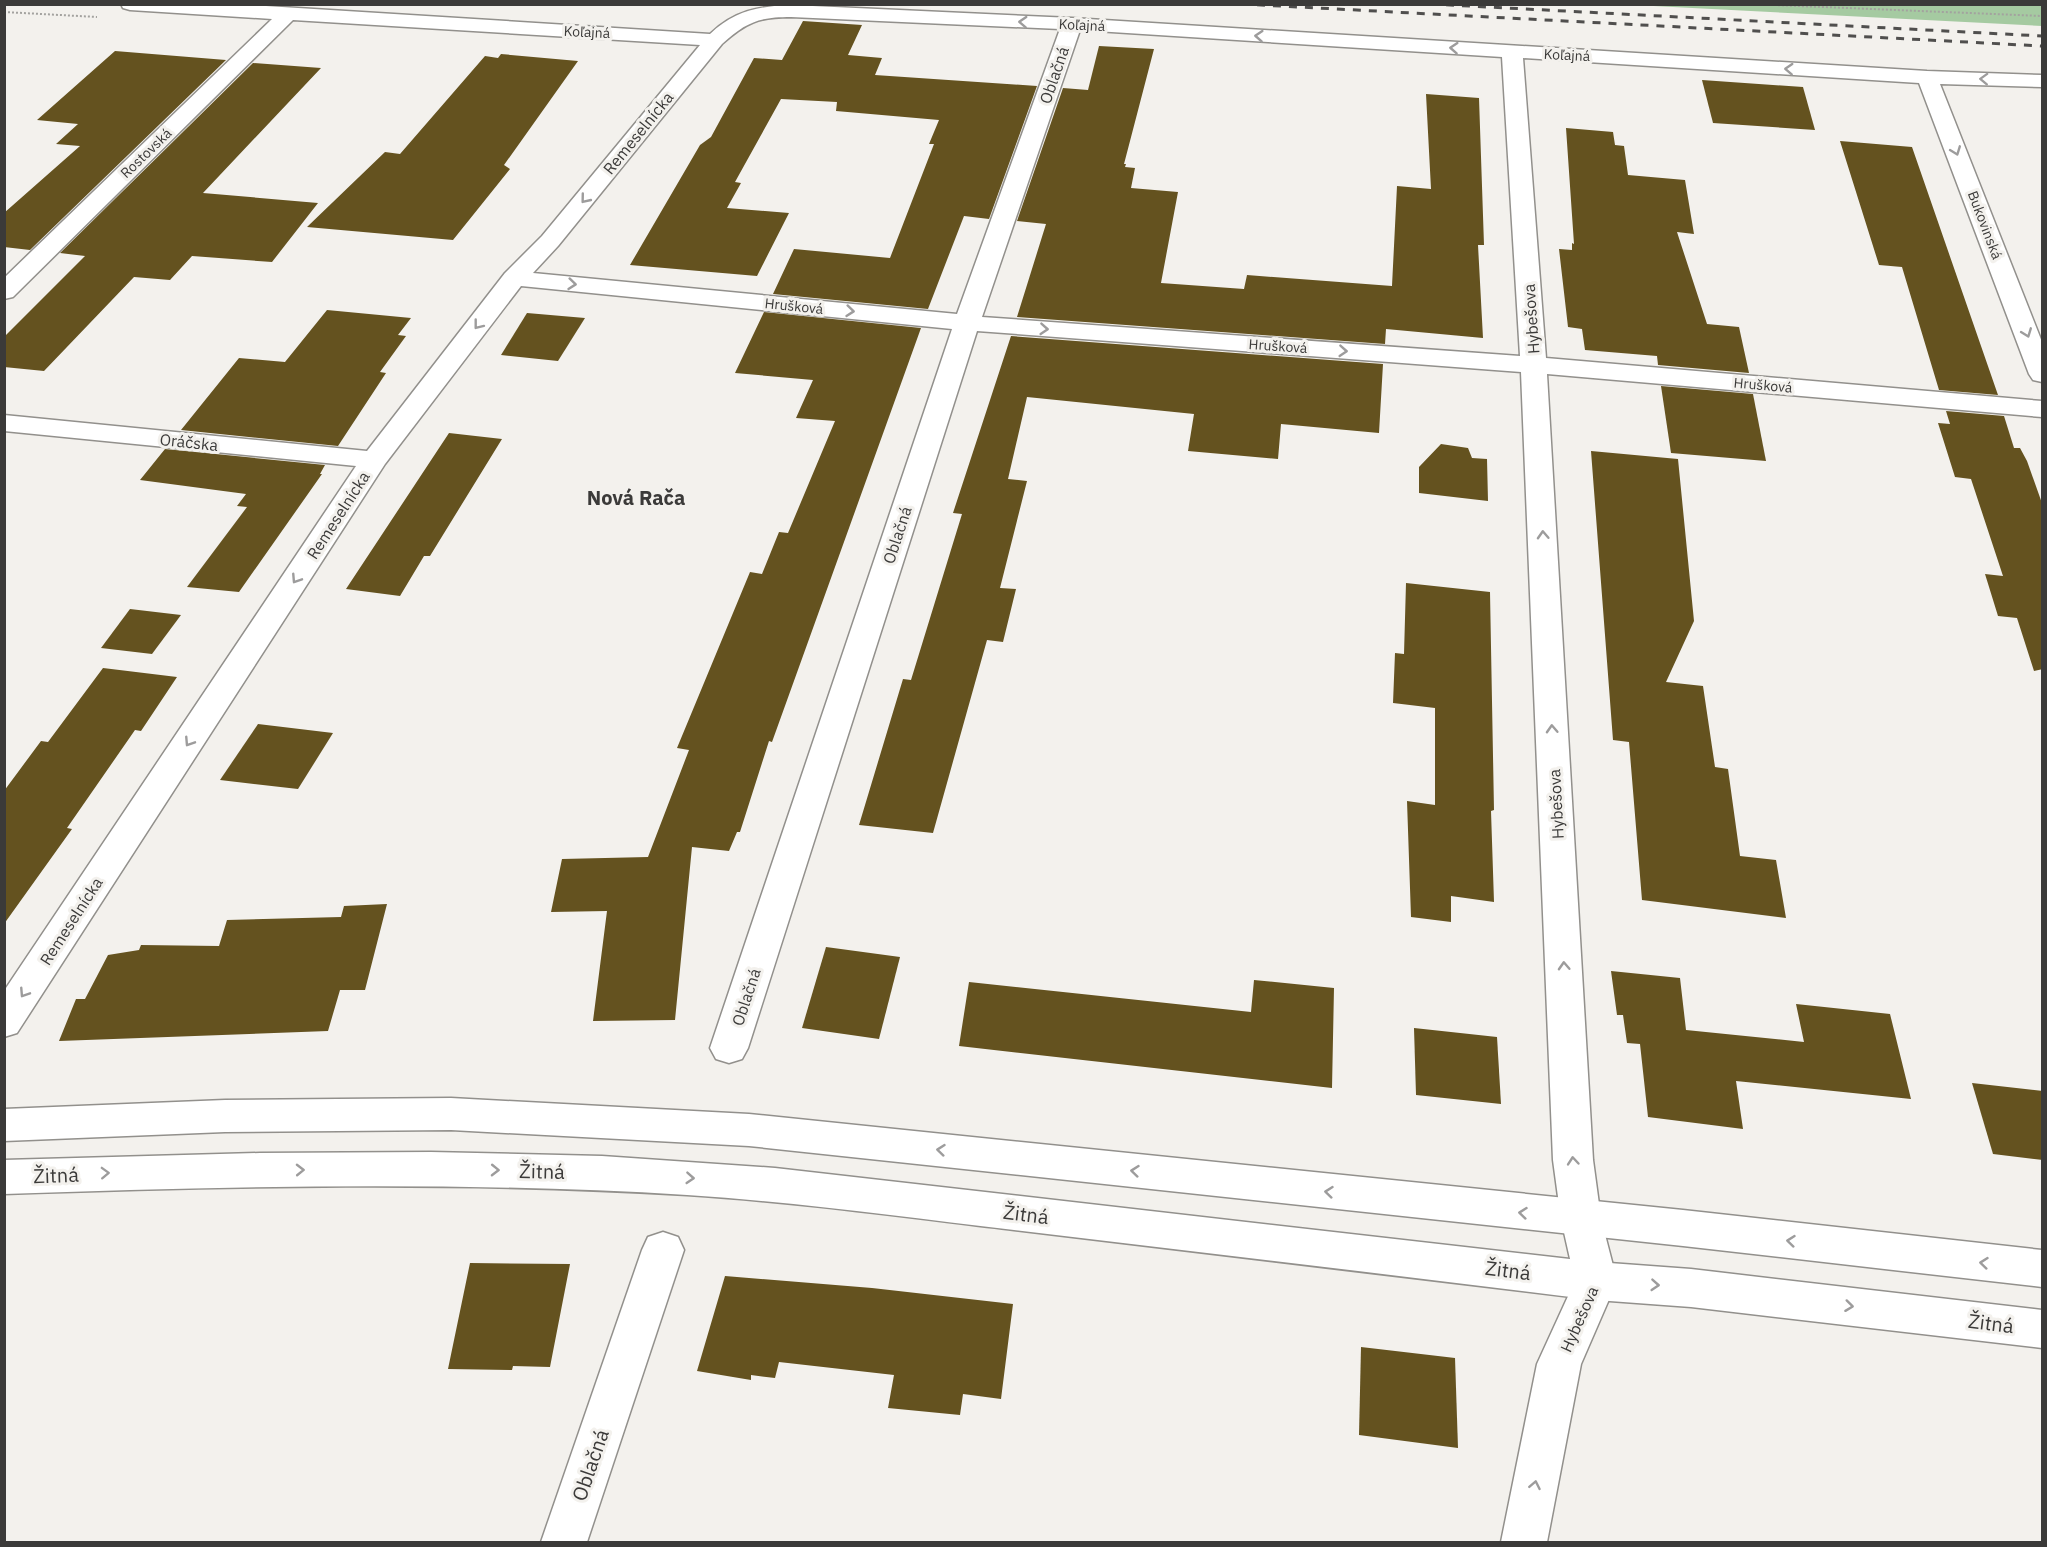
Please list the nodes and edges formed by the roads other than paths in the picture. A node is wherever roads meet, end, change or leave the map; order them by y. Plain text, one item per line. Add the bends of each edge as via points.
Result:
1 (130, 4) edge
2 (288, 14) junction
3 (1072, 24) junction
4 (715, 40) junction
5 (1512, 52) junction
6 (1927, 77) junction
7 (2043, 81) edge
8 (514, 278) junction
9 (4, 292) edge
10 (967, 323) junction
11 (1534, 365) junction
12 (2043, 374) edge
13 (2043, 409) edge
14 (4, 423) edge
15 (374, 460) junction
16 (4, 1022) edge
17 (729, 1048) dead end
18 (4, 1125) edge
19 (4, 1177) edge
20 (1581, 1219) junction
21 (663, 1250) dead end
22 (2043, 1269) edge
23 (1596, 1281) junction
24 (2043, 1329) edge
25 (564, 1542) edge
26 (1524, 1542) edge

1 - 2 street, Koľajná
2 - 4 street, Koľajná
2 - 9 street, Rostovská
3 -> 4 street, Koľajná via 781,11 738,19
5 -> 3 street, Koľajná
3 - 10 street, Oblačná
4 -> 8 street, Remeselnícka via 550,241
6 -> 5 street, Koľajná
5 - 11 street, Hybešova
7 -> 6 street, Koľajná
6 -> 12 street, Bukovinská
8 -> 10 street, Hrušková
8 -> 15 street, Remeselnícka
10 -> 11 street, Hrušková
10 - 17 street, Oblačná
11 - 13 street, Hrušková
20 -> 11 street, Hybešova via 1573,1160
14 - 15 street, Oráčska
15 -> 16 street, Remeselnícka
20 -> 18 street via 805,1135 593,1120 451,1114
19 -> 23 street, Žitná via 439,1169 689,1178
22 -> 20 street
20 - 23 street, Hybešova
21 - 25 street, Oblačná
23 -> 24 street, Žitná via 1691,1288
26 -> 23 street, Hybešova via 1559,1364

